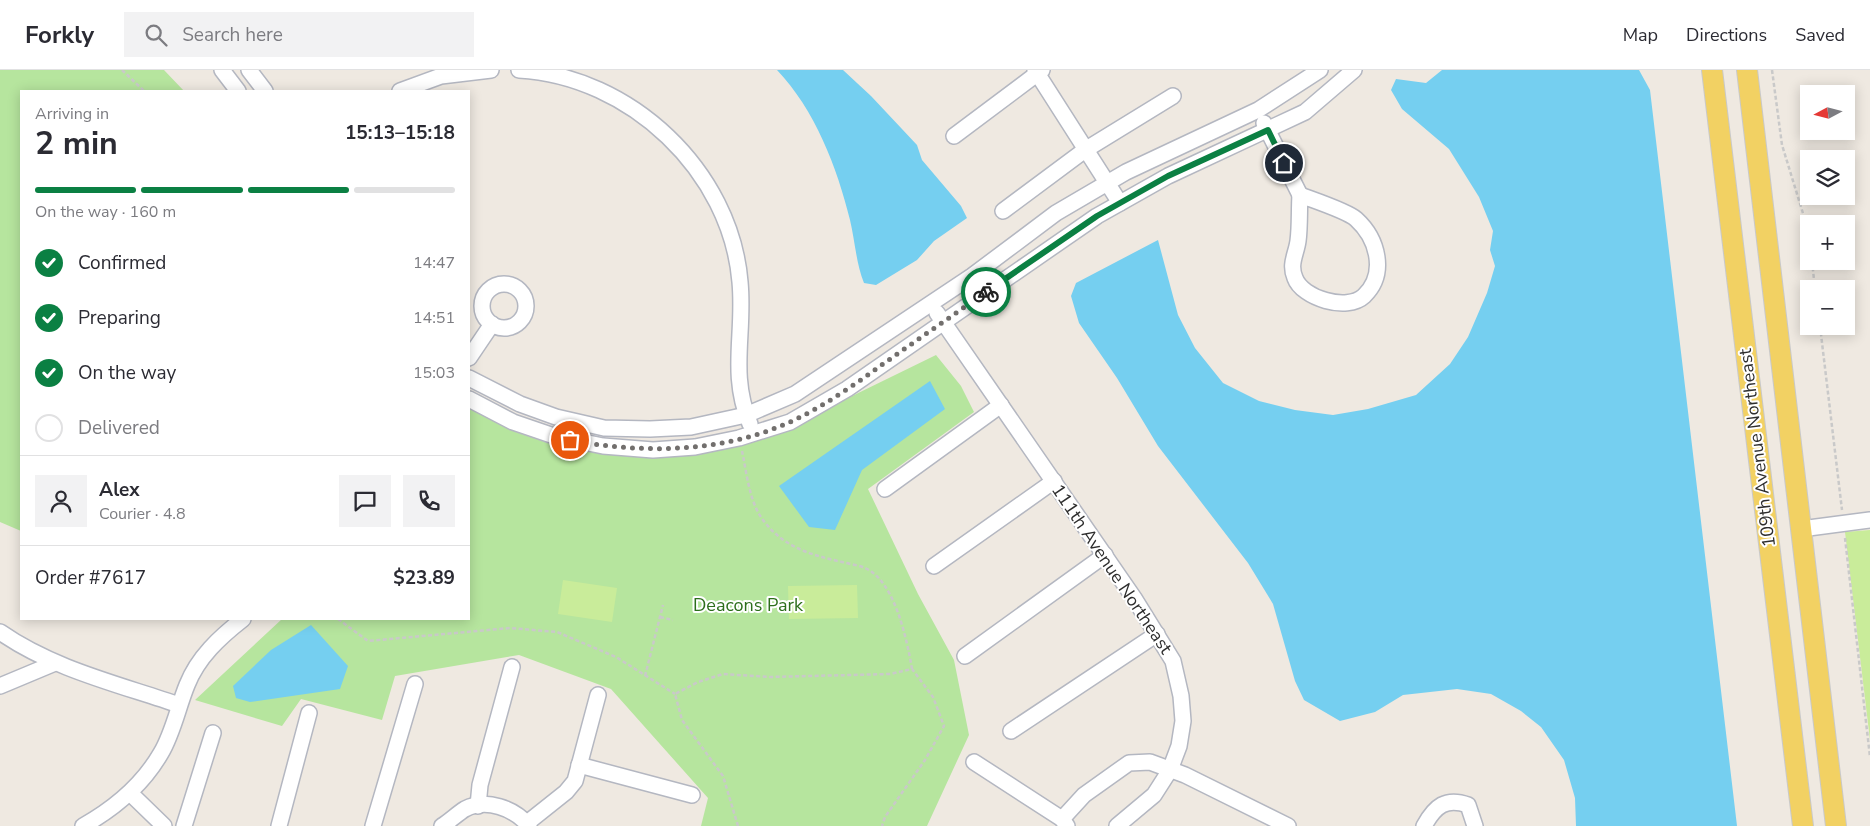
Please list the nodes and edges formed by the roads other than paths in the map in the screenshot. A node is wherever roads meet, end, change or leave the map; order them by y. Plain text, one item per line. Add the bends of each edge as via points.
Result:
1 (222, 70) edge
2 (249, 70) edge
3 (491, 70) edge
4 (519, 70) edge
5 (1320, 70) edge
6 (1354, 70) edge
7 (1712, 70) edge
8 (1747, 70) edge
9 (1038, 71) edge
10 (237, 90) edge
11 (264, 90) edge
12 (403, 90) edge
13 (1173, 96) dead end
14 (1258, 110) junction
15 (1268, 130) junction
16 (954, 136) dead end
17 (1085, 150) junction
18 (1107, 183) junction
19 (1300, 195) junction
20 (1120, 203) junction
21 (1003, 211) dead end
22 (931, 304) junction
23 (944, 322) junction
24 (492, 324) dead end
25 (470, 357) edge
26 (470, 379) edge
27 (470, 400) edge
28 (1001, 405) junction
29 (746, 415) junction
30 (754, 435) junction
31 (1054, 482) junction
32 (885, 489) dead end
33 (1870, 520) edge
34 (1801, 529) junction
35 (1104, 555) junction
36 (934, 566) dead end
37 (242, 620) edge
38 (0, 632) edge
39 (1157, 634) junction
40 (965, 656) dead end
41 (55, 663) junction
42 (512, 667) dead end
43 (415, 684) dead end
44 (0, 686) edge
45 (598, 696) dead end
46 (179, 705) junction
47 (309, 713) dead end
48 (1011, 731) dead end
49 (213, 733) dead end
50 (974, 762) dead end
51 (579, 765) junction
52 (1170, 770) junction
53 (130, 792) junction
54 (692, 795) dead end
55 (478, 806) junction
56 (1065, 822) edge
57 (528, 825) edge
58 (83, 826) edge
59 (164, 826) edge
60 (184, 826) edge
61 (279, 826) edge
62 (374, 826) edge
63 (442, 826) edge
64 (1117, 826) edge
65 (1288, 826) edge
66 (1424, 826) edge
67 (1475, 826) edge
68 (1803, 826) edge
69 (1836, 826) edge

1 - 10 street
2 - 11 street
3 - 12 street via 441,76
4 - 29 street via 561,76 612,96 657,127 694,165 721,212 736,258 742,303 738,377
5 - 14 street
6 - 15 street via 1305,112
7 - 68 main road, 109th Avenue Northeast
8 - 34 main road, 109th Avenue Northeast
9 - 16 street
9 - 17 street
13 - 17 street
14 - 15 street
14 - 18 street via 1186,142
15 - 19 street
15 - 20 street via 1168,176
17 - 18 street
17 - 21 street
18 - 20 street
18 - 22 street via 1056,213
19 - 19 street via 1298,241 1291,266 1295,280 1303,291 1319,298 1343,303 1363,297 1376,279 1378,255 1369,235 1355,218
20 - 23 street
22 - 23 street, 111th Avenue Northeast
22 - 29 street via 795,394
23 - 28 street, 111th Avenue Northeast
23 - 30 street via 847,389 790,422
24 - 25 street
26 - 29 street via 520,404 556,417 604,428 691,427
27 - 30 street via 513,422 554,436 604,446 653,450
28 - 31 street, 111th Avenue Northeast
28 - 32 street
29 - 30 street
31 - 35 street, 111th Avenue Northeast
31 - 36 street
33 - 34 street
34 - 69 main road, 109th Avenue Northeast
35 - 39 street, 111th Avenue Northeast
35 - 40 street
37 - 46 street via 212,646 188,683
38 - 41 street
39 - 48 street
39 - 52 street, 111th Avenue Northeast via 1173,661 1182,696 1184,720
41 - 44 street
41 - 46 street
42 - 55 street via 480,785
43 - 62 street
45 - 51 street
46 - 53 street via 161,753
47 - 61 street
49 - 60 street
50 - 56 street
51 - 54 street
51 - 57 street via 575,781 566,792
52 - 56 street via 1150,762 1129,763 1084,795
52 - 64 street, 111th Avenue Northeast via 1154,795
52 - 65 street
53 - 58 street via 118,805
53 - 59 street
55 - 57 street via 496,804 515,813
55 - 63 street via 466,809
66 - 67 street via 1440,805 1455,800 1468,805

